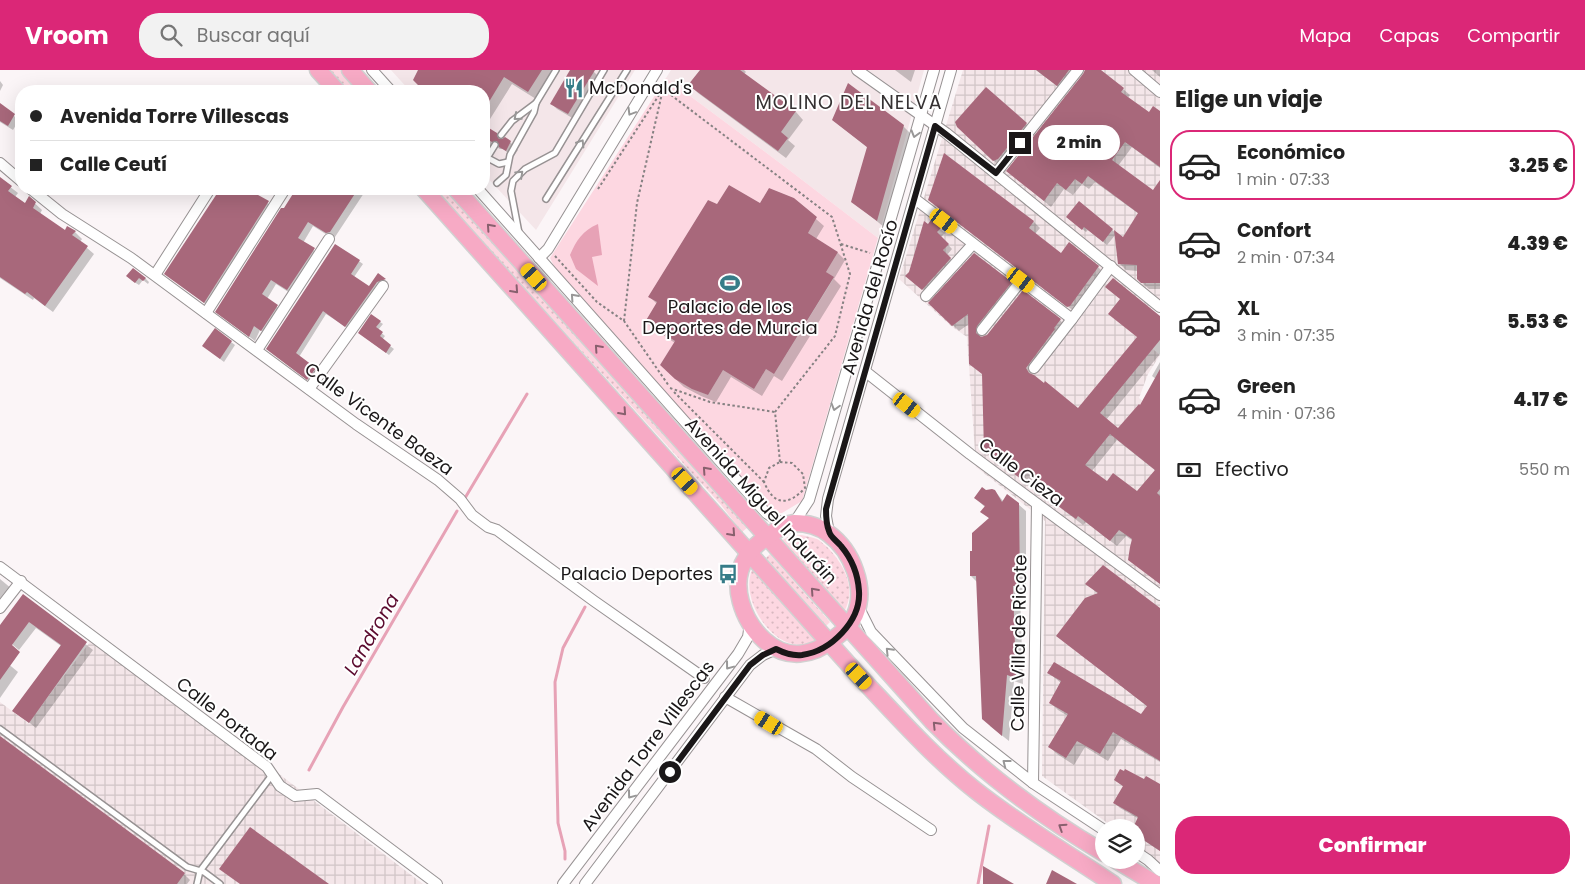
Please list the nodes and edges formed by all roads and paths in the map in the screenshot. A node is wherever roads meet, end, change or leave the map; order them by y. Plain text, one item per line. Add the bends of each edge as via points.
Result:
1 (318, 70) edge
2 (350, 70) edge
3 (372, 70) edge
4 (556, 70) edge
5 (604, 70) edge
6 (627, 70) edge
7 (657, 70) edge
8 (858, 70) edge
9 (934, 70) edge
10 (952, 70) edge
11 (1078, 70) edge
12 (1134, 70) edge
13 (332, 85) edge
14 (364, 85) edge
15 (386, 85) edge
16 (663, 89) junction
17 (1160, 92) edge
18 (536, 103) junction
19 (920, 116) junction
20 (935, 126) junction
21 (501, 135) dead end
22 (495, 145) dead end
23 (490, 151) edge
24 (490, 160) edge
25 (508, 162) junction
26 (0, 163) edge
27 (996, 173) junction
28 (15, 176) edge
29 (497, 182) dead end
30 (598, 189) dead end
31 (38, 195) edge
32 (206, 195) edge
33 (280, 195) edge
34 (429, 195) edge
35 (461, 195) edge
36 (483, 195) edge
37 (546, 199) dead end
38 (915, 199) junction
39 (519, 236) junction
40 (328, 239) dead end
41 (841, 244) junction
42 (973, 244) junction
43 (554, 256) dead end
44 (880, 256) junction
45 (539, 258) junction
46 (1111, 266) junction
47 (155, 276) junction
48 (1021, 280) junction
49 (383, 286) dead end
50 (926, 296) dead end
51 (1160, 307) edge
52 (206, 314) junction
53 (1072, 319) junction
54 (624, 321) junction
55 (982, 330) dead end
56 (257, 350) junction
57 (847, 368) junction
58 (1034, 368) dead end
59 (866, 372) junction
60 (670, 388) junction
61 (309, 389) junction
62 (775, 412) junction
63 (780, 462) junction
64 (764, 482) junction
65 (1038, 504) junction
66 (789, 524) junction
67 (829, 534) junction
68 (766, 538) junction
69 (750, 552) junction
70 (0, 567) edge
71 (20, 581) junction
72 (1160, 595) edge
73 (858, 605) junction
74 (0, 608) edge
75 (750, 623) junction
76 (847, 627) junction
77 (830, 643) junction
78 (776, 649) junction
79 (704, 678) dead end
80 (725, 697) junction
81 (0, 729) edge
82 (272, 775) junction
83 (1033, 783) junction
84 (1095, 824) edge
85 (930, 830) dead end
86 (1095, 846) edge
87 (1145, 858) edge
88 (1135, 869) edge
89 (200, 871) junction
90 (1157, 879) edge
91 (197, 884) edge
92 (220, 884) edge
93 (436, 884) edge
94 (563, 884) edge
95 (585, 884) edge
96 (1113, 884) edge

1 - 13 main road
2 - 14 main road
3 - 15 street
4 - 18 lane
39 -> 5 lane via 511,191 513,181 526,168 555,153
37 -> 6 lane
7 -> 45 street via 548,249
8 - 19 street
9 - 19 street, Avenida del Rocío
10 - 20 street, Avenida del Rocío
11 - 27 street
12 - 17 street
16 - 30 path
16 - 41 path via 832,217
16 - 54 path via 638,203
18 -> 21 lane via 512,121
18 - 25 lane
19 - 20 street
19 -> 44 street, Avenida del Rocío
20 - 27 street
20 - 38 street, Avenida del Rocío
22 - 23 lane
24 - 25 lane via 499,164
25 - 29 lane via 506,175
26 - 28 street
27 - 46 street
31 - 47 street, Calle Vicente Baeza
32 - 47 street
33 - 52 street
34 -> 69 main road
68 -> 35 main road, Avenida Miguel Induráin
36 - 39 street
38 - 42 street
38 - 59 street, Avenida del Rocío
39 - 45 street
40 - 56 street
41 - 44 path
41 - 62 path via 850,274 835,336
42 - 48 street
42 - 50 street
43 - 54 path via 597,302
44 - 57 street, Avenida del Rocío
66 -> 45 street via 766,513
46 - 51 street
46 - 53 street
47 - 52 street, Calle Vicente Baeza
48 - 53 street
48 - 55 street
49 - 61 street
52 - 56 street, Calle Vicente Baeza
53 - 58 street
54 - 60 path
56 - 61 street, Calle Vicente Baeza
57 - 59 street via 853,379
57 - 59 street via 852,360 859,360 865,364
57 -> 66 street, Avenida del Rocío via 808,500
59 - 65 street, Calle Cieza
59 - 67 street, Avenida del Rocío via 826,509
60 - 62 path via 710,402
60 - 64 path
61 - 79 street, Calle Vicente Baeza via 438,480 488,527 497,530
62 - 63 path
63 - 64 path via 769,468
63 - 64 path via 792,463 803,474 805,488 796,498 786,502 774,499
65 - 72 street, Calle Cieza
65 - 83 street, Calle Villa de Ricote
66 - 67 main road via 811,525
66 - 68 main road
67 - 73 main road via 842,547 855,570
68 - 69 main road
76 -> 68 main road, Avenida Miguel Induráin
69 - 75 main road via 740,570 739,587
69 - 77 main road
70 - 71 street, Calle Portada
71 - 74 street
71 - 82 street, Calle Portada via 264,765
73 - 76 main road via 856,615
83 -> 73 street via 963,728 871,632
75 - 78 main road
75 -> 94 street, Avenida Torre Villescas via 748,637 738,654
76 - 77 main road
86 -> 76 main road, Avenida Miguel Induráin via 1027,804 968,757
77 - 78 main road via 815,652 800,655
77 - 96 main road via 915,735 960,778 1009,815
78 - 80 street, Avenida Torre Villescas via 750,665
80 - 85 street via 816,749
80 - 95 street, Avenida Torre Villescas
81 - 89 lane via 187,867
82 - 89 lane
82 - 93 street, Calle Portada via 280,786 295,796 317,794
83 - 84 street
87 - 90 street
88 - 90 main road
89 - 91 lane
89 - 92 lane

